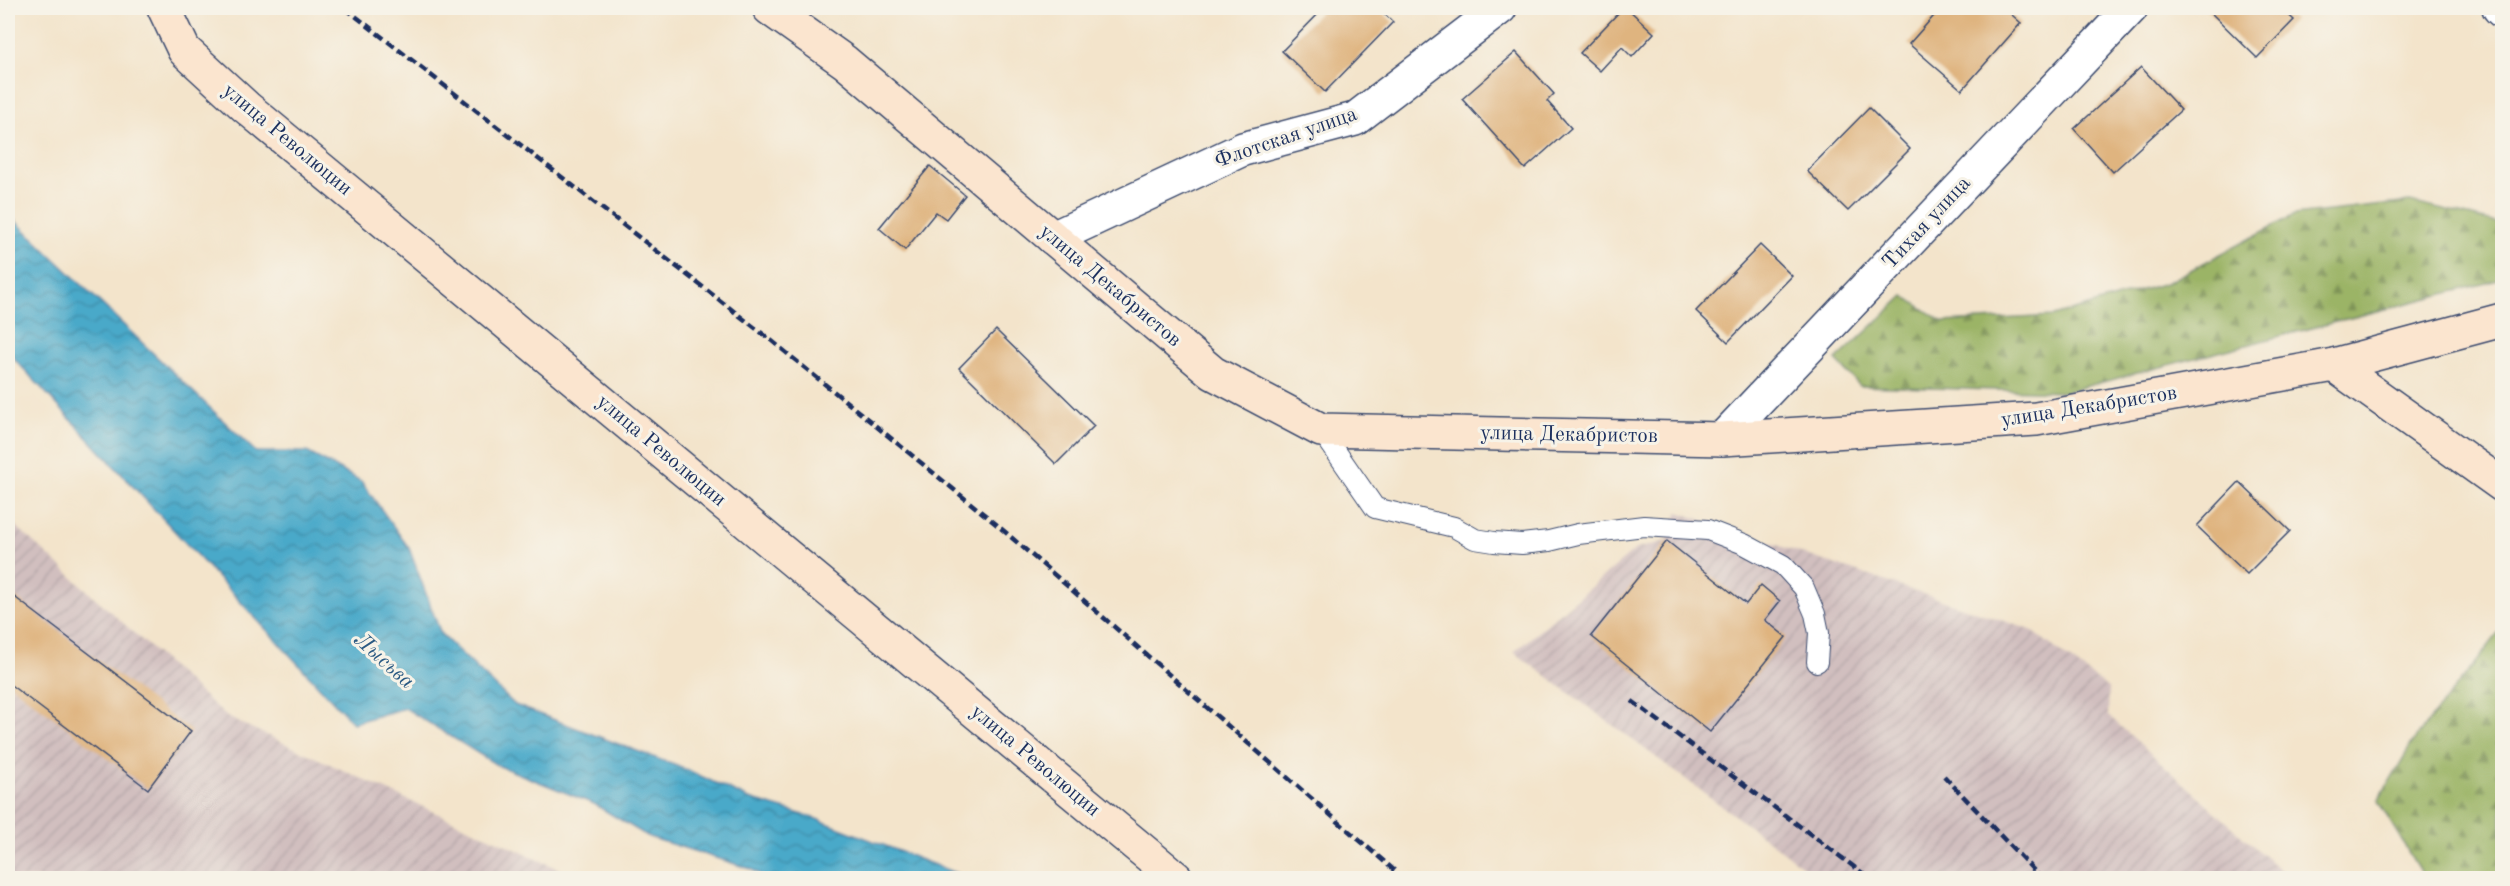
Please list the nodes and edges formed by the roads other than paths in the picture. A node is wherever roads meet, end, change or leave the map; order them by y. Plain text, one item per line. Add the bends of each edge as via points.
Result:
1 (164, 8) edge
2 (769, 8) edge
3 (1500, 8) edge
4 (2131, 8) edge
5 (2499, 8) edge
6 (2502, 11) edge
7 (1053, 238) junction
8 (2502, 320) edge
9 (2334, 365) junction
10 (1321, 430) junction
11 (1722, 439) junction
12 (2502, 485) edge
13 (1817, 662) dead end
14 (1176, 879) edge

1 - 14 street, улица Революции via 184,50 246,107
2 - 7 street, улица Декабристов via 845,62
3 - 7 street, Флотская улица via 1355,119 1243,149
4 - 11 street, Тихая улица
5 - 6 street
7 - 10 street, улица Декабристов via 1213,373
8 - 9 street, улица Декабристов
9 - 11 street, улица Декабристов via 2036,419
9 - 12 street
10 - 11 street, улица Декабристов
10 - 13 lane via 1375,508 1454,527 1474,539 1522,544 1611,530 1672,527 1708,530 1744,544 1783,565 1804,588 1819,633

